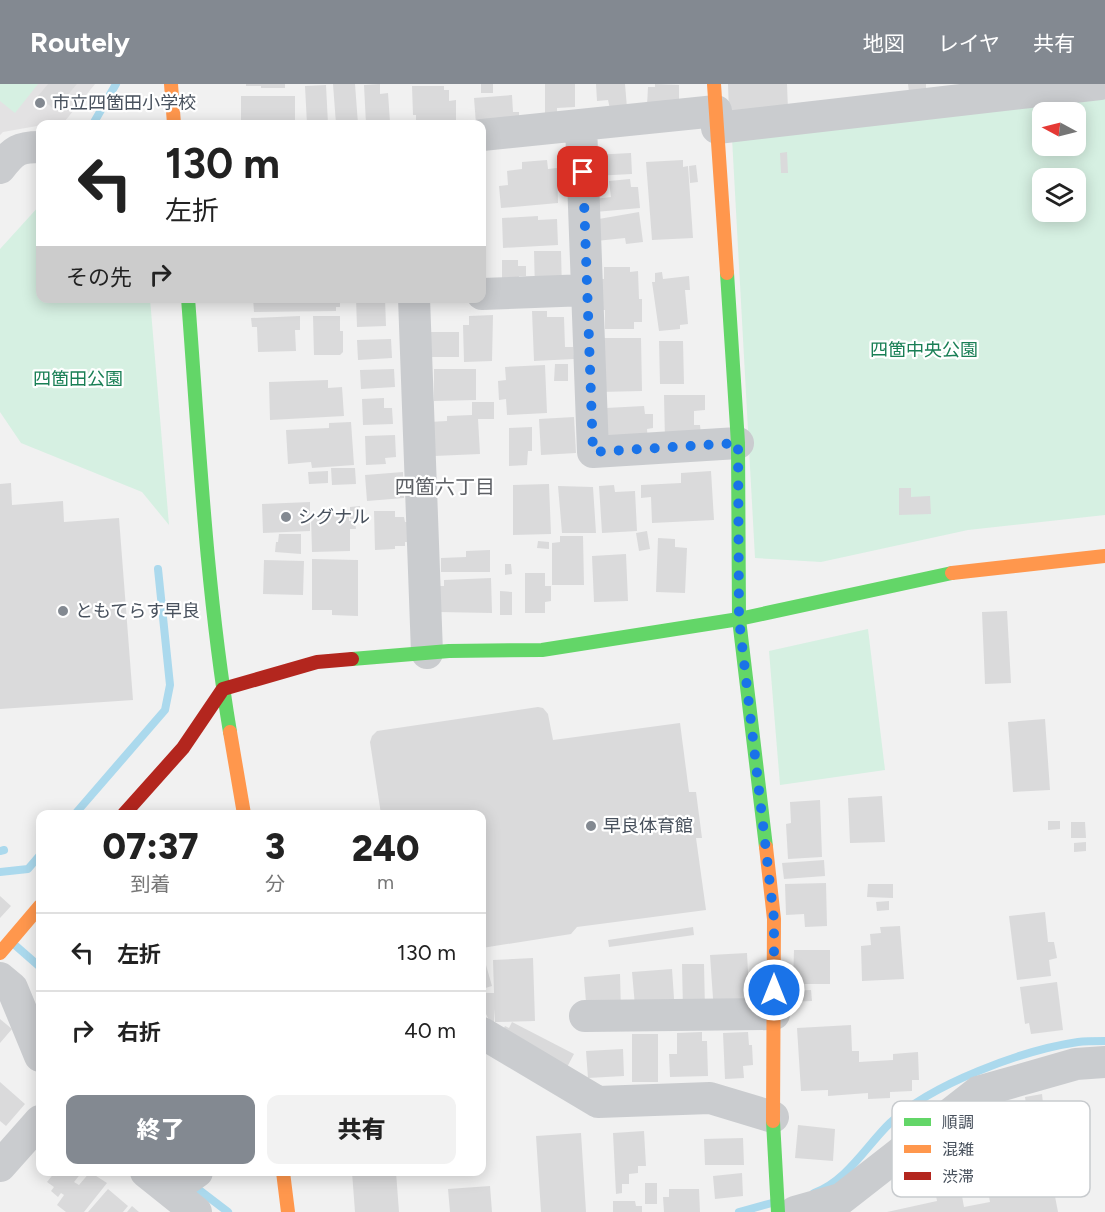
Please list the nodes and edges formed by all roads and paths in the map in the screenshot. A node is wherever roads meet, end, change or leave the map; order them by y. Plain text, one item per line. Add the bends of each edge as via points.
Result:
1 (171, 84) edge
2 (1100, 84) edge
3 (716, 108) edge
4 (174, 120) edge
5 (581, 125) junction
6 (486, 135) edge
7 (36, 147) edge
8 (0, 168) edge
9 (587, 290) junction
10 (486, 294) edge
11 (188, 303) edge
12 (414, 303) edge
13 (738, 443) junction
14 (1105, 556) edge
15 (739, 619) junction
16 (427, 653) junction
17 (224, 689) junction
18 (128, 810) edge
19 (243, 810) edge
20 (36, 911) edge
21 (0, 961) edge
22 (774, 1014) junction
23 (585, 1016) dead end
24 (486, 1036) edge
25 (36, 1046) edge
26 (1105, 1062) edge
27 (966, 1101) edge
28 (773, 1117) junction
29 (36, 1126) edge
30 (892, 1159) edge
31 (0, 1166) edge
32 (169, 1176) edge
33 (284, 1176) edge
34 (187, 1179) edge
35 (195, 1212) edge
36 (288, 1212) edge
37 (778, 1212) edge
38 (795, 1212) edge

1 - 4 street
2 - 3 street
3 - 5 street
3 - 13 street
5 - 6 street
5 - 9 street
7 - 8 street via 23,147
9 - 10 street
9 - 13 street via 593,452
11 - 17 street via 206,545
12 - 16 street
13 - 15 street
14 - 15 street via 955,572
15 - 16 street via 542,650
15 - 22 street via 774,919
16 - 17 street via 317,662
17 - 18 street via 183,748
17 - 19 street
20 - 21 street
21 - 25 street
22 - 23 street
22 - 28 street
24 - 28 street via 598,1102 710,1098
26 - 27 street via 1076,1064 978,1092
28 - 37 street
29 - 31 street
30 - 38 street via 841,1199
32 - 34 street
33 - 36 street
34 - 35 street

